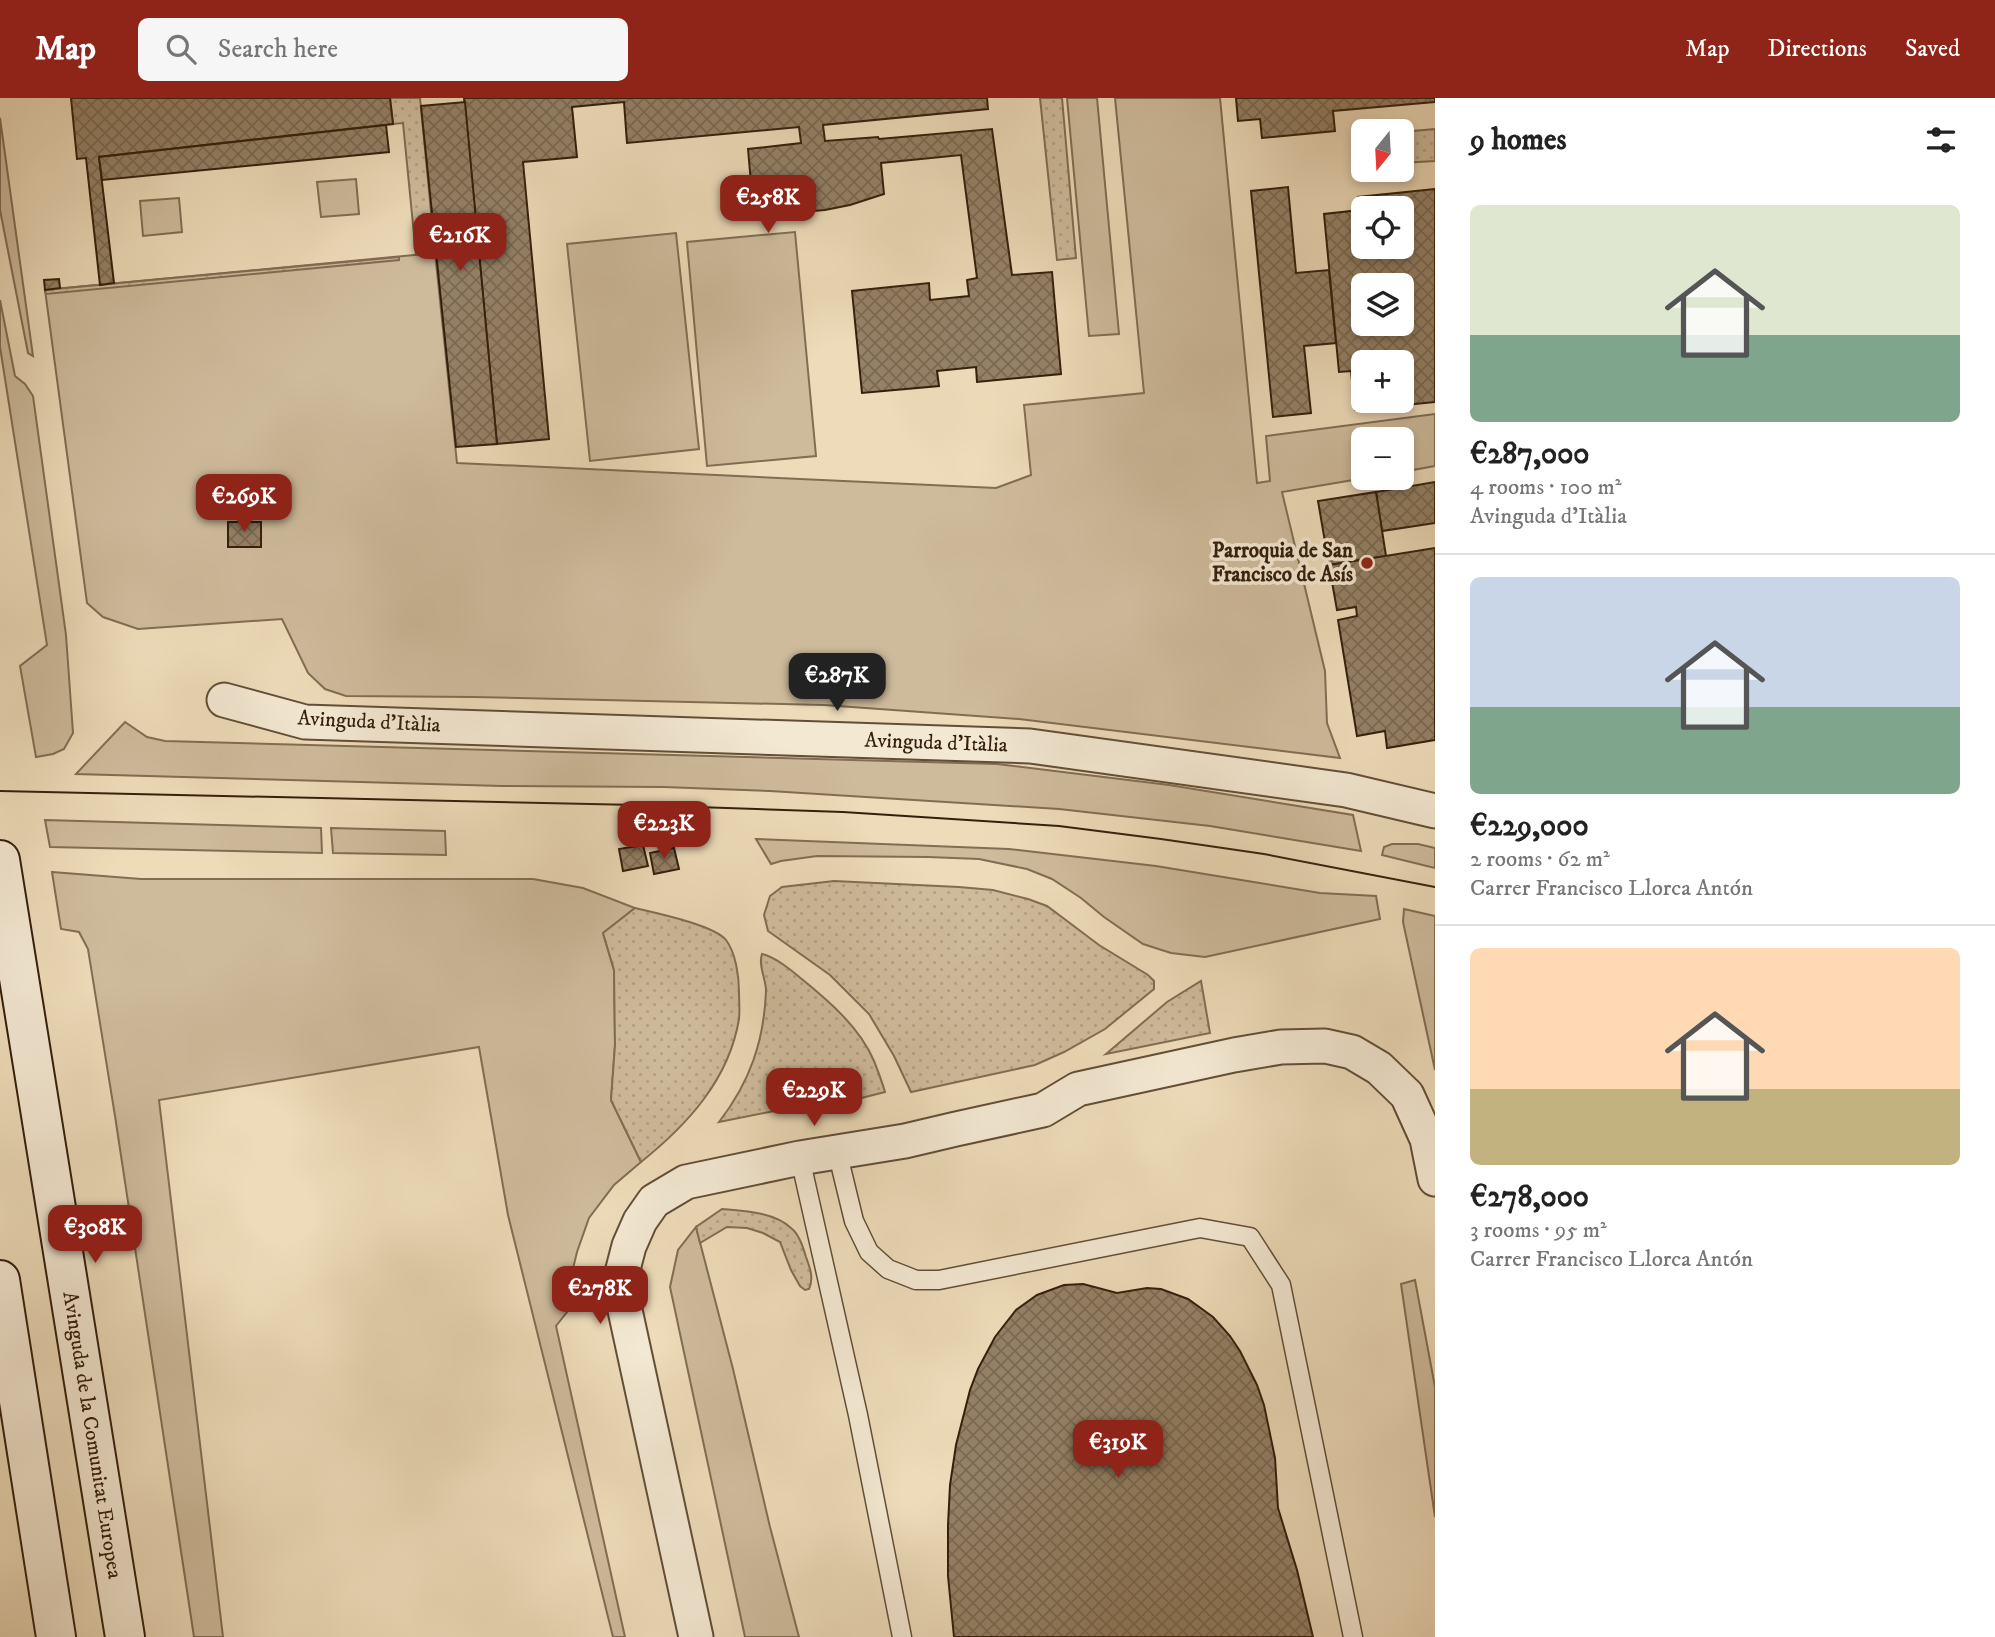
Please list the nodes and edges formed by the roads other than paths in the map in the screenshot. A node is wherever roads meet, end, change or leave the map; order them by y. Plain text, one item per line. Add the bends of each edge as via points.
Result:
1 (224, 700) dead end
2 (1435, 811) edge
3 (0, 860) edge
4 (837, 1151) junction
5 (800, 1158) junction
6 (1435, 1179) edge
7 (0, 1280) edge
8 (56, 1637) edge
9 (125, 1637) edge
10 (696, 1637) edge
11 (902, 1637) edge
12 (1353, 1637) edge

1 - 2 street, Avinguda d'Itàlia via 306,722 1030,746 1346,790
3 - 9 main road, Avinguda de la Comunitat Europea
4 - 5 street
4 - 6 street via 1044,1110 1077,1089 1234,1055 1325,1046 1352,1052 1379,1068 1407,1095 1427,1139
4 - 12 lane via 854,1221 869,1252 888,1269 916,1280 939,1280 1200,1228 1250,1237 1282,1285
5 - 10 street via 686,1182 654,1201 640,1221 622,1273 623,1301
5 - 11 lane
7 - 8 main road

